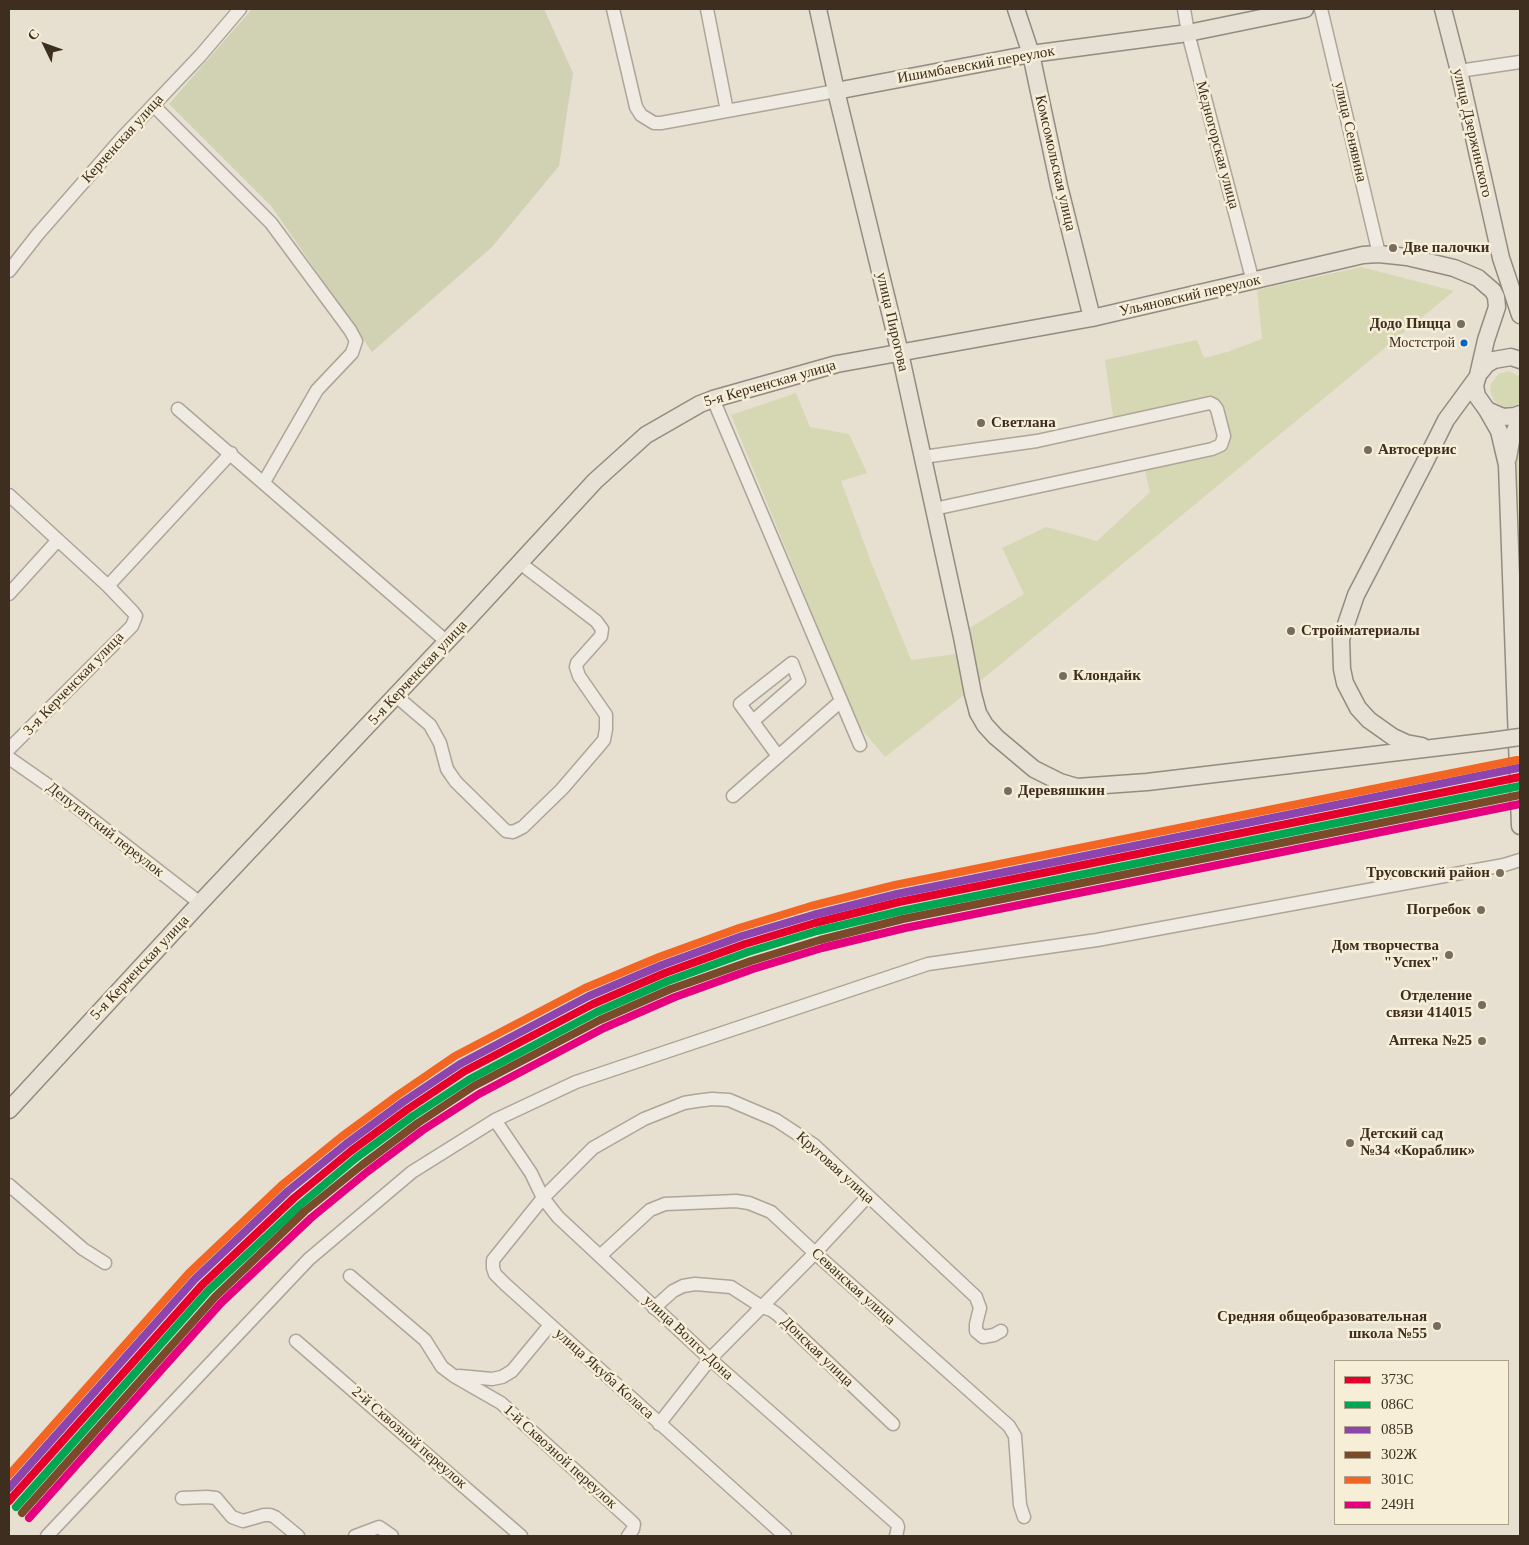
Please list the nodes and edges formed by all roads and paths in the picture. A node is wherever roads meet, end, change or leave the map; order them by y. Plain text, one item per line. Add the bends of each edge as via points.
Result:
1 (240, 9) edge
2 (613, 9) edge
3 (707, 9) edge
4 (818, 9) edge
5 (1016, 9) edge
6 (1184, 9) edge
7 (1305, 9) edge
8 (1321, 9) edge
9 (1443, 9) edge
10 (1188, 33) junction
11 (1031, 54) junction
12 (1520, 62) edge
13 (1459, 71) junction
14 (836, 92) junction
15 (153, 105) junction
16 (727, 111) junction
17 (1380, 254) junction
18 (1501, 258) junction
19 (9, 272) edge
20 (1253, 282) junction
21 (1497, 307) junction
22 (1520, 315) edge
23 (1092, 318) junction
24 (900, 353) junction
25 (1520, 360) edge
26 (1477, 377) junction
27 (713, 399) junction
28 (178, 409) dead end
29 (1487, 410) junction
30 (1520, 414) edge
31 (1520, 418) edge
32 (231, 453) junction
33 (922, 457) junction
34 (1507, 465) junction
35 (264, 482) junction
36 (9, 495) edge
37 (934, 509) junction
38 (58, 540) junction
39 (520, 563) junction
40 (108, 586) junction
41 (9, 594) edge
42 (447, 642) junction
43 (396, 696) junction
44 (841, 701) junction
45 (753, 721) junction
46 (1520, 737) edge
47 (860, 745) dead end
48 (1442, 747) junction
49 (9, 749) edge
50 (778, 756) junction
51 (9, 758) edge
52 (733, 796) dead end
53 (1520, 826) edge
54 (1520, 860) edge
55 (200, 903) junction
56 (9, 1110) edge
57 (495, 1120) junction
58 (9, 1186) edge
59 (868, 1196) junction
60 (543, 1198) junction
61 (815, 1254) junction
62 (600, 1256) junction
63 (105, 1262) dead end
64 (350, 1276) dead end
65 (762, 1307) junction
66 (654, 1308) junction
67 (550, 1325) junction
68 (1001, 1331) dead end
69 (296, 1340) dead end
70 (710, 1360) junction
71 (454, 1376) junction
72 (659, 1424) junction
73 (893, 1424) dead end
74 (182, 1498) dead end
75 (1024, 1517) dead end
76 (47, 1536) edge
77 (298, 1536) edge
78 (355, 1536) edge
79 (392, 1536) edge
80 (521, 1536) edge
81 (628, 1536) edge
82 (785, 1536) edge
83 (896, 1536) edge

1 - 15 street, Керченская улица
2 - 16 street, Ишимбаевский переулок via 636,107 641,115 661,123
3 - 16 street
4 - 14 main road, улица Пирогова
5 - 11 main road, Комсомольская улица
6 - 10 street, Медногорская улица
7 - 10 main road, Ишимбаевский переулок
8 - 17 street, улица Сенявина
9 - 13 main road, улица Дзержинского
10 - 11 main road, Ишимбаевский переулок
10 - 20 street, Медногорская улица
11 - 14 main road, Ишимбаевский переулок
11 - 23 main road, Комсомольская улица via 1058,186
12 - 13 street
13 - 18 main road, улица Дзержинского
14 - 16 street, Ишимбаевский переулок
14 - 24 main road, улица Пирогова
15 - 19 street, Керченская улица via 38,234
15 - 35 street via 271,223 356,341 352,354 318,390
17 - 20 main road, Ульяновский переулок via 1363,255
17 - 21 main road, Ульяновский переулок via 1454,268 1478,278 1495,293
18 - 21 street
18 - 22 main road, улица Дзержинского
20 - 23 main road, Ульяновский переулок
21 - 26 main road
23 - 24 main road, Ульяновский переулок
24 - 27 main road, 5-я Керченская улица via 838,364
24 - 33 main road, улица Пирогова
25 - 26 main road via 1511,357 1494,360
26 - 29 main road via 1477,396
26 - 48 main road via 1446,420 1356,595 1341,639 1345,683 1358,708 1393,737 1406,743
27 - 39 main road, 5-я Керченская улица via 669,420 633,446 595,481
27 - 44 street
28 - 32 street
29 - 30 main road via 1502,417
29 - 34 main road via 1498,431
31 - 34 main road via 1511,441
32 - 35 street
32 - 40 street
33 - 37 main road, улица Пирогова
33 - 37 street via 1037,441 1210,403 1217,409 1224,436 1221,445 1212,450
34 - 53 main road
35 - 42 street
36 - 38 street
37 - 48 main road, улица Пирогова via 978,713 996,737 1034,769 1060,782 1077,787 1147,782
38 - 40 street
38 - 41 street
39 - 42 main road, 5-я Керченская улица
39 - 43 street via 602,629 601,636 576,667 606,715 604,740 562,789 522,827 513,832 506,831 451,776 430,725
40 - 49 street, 3-я Керченская улица via 133,612 135,622
42 - 43 main road, 5-я Керченская улица
43 - 55 main road, 5-я Керченская улица
44 - 47 street
44 - 50 street
45 - 45 street via 740,704 792,663 799,681
45 - 50 street
46 - 48 main road, bridge
50 - 52 street
51 - 55 street, Депутатский переулок
54 - 57 street via 1098,940 928,964 576,1082
55 - 56 main road, 5-я Керченская улица
57 - 60 street, улица Волго-Дона via 531,1173
57 - 76 street via 412,1172 309,1259
58 - 63 street via 83,1249
59 - 60 street, Круговая улица via 814,1145 790,1128 729,1100 712,1099 684,1104 644,1119 593,1148
59 - 61 street
59 - 68 street, Круговая улица via 976,1297 980,1308 976,1331 982,1337
60 - 62 street, улица Волго-Дона via 558,1217
60 - 67 street, улица Якуба Коласа via 492,1260 500,1280
61 - 62 street, Севанская улица via 771,1212 748,1202 736,1201 655,1207
61 - 65 street
61 - 75 street, Севанская улица via 1009,1426 1016,1436 1020,1505
62 - 66 street, улица Волго-Дона
64 - 71 street, 1-й Сквозной переулок via 424,1340 442,1366
65 - 66 street, Донская улица via 730,1287 695,1284 673,1291
65 - 70 street
65 - 73 street, Донская улица via 777,1314
66 - 70 street, улица Волго-Дона
67 - 71 street via 512,1372 492,1378
67 - 72 street, улица Якуба Коласа
69 - 80 street, 2-й Сквозной переулок
70 - 72 street
70 - 83 street, улица Волго-Дона via 897,1524
71 - 81 street, 1-й Сквозной переулок via 501,1402 634,1524
72 - 82 street, улица Якуба Коласа
74 - 77 street via 216,1498 232,1517 243,1521 270,1515
78 - 79 street via 379,1527

